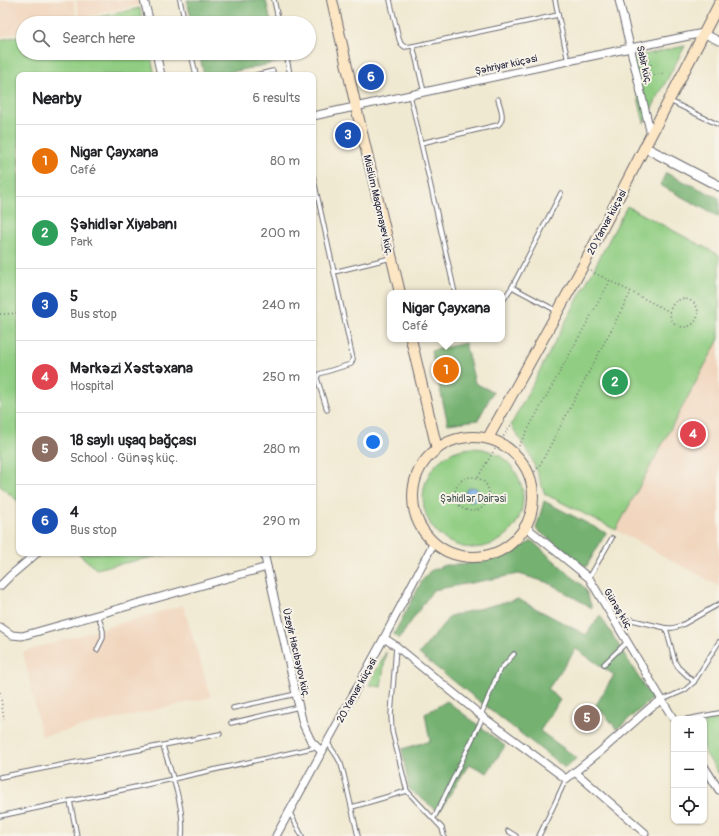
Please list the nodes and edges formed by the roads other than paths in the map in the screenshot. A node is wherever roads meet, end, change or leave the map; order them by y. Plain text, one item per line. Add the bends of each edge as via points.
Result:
1 (144, 0) edge
2 (180, 0) edge
3 (274, 0) edge
4 (332, 0) edge
5 (390, 0) edge
6 (555, 0) edge
7 (619, 0) edge
8 (719, 4) edge
9 (558, 15) junction
10 (148, 16) edge
11 (183, 16) edge
12 (277, 16) edge
13 (703, 33) junction
14 (719, 41) edge
15 (413, 46) junction
16 (631, 48) junction
17 (158, 60) edge
18 (193, 60) edge
19 (287, 60) edge
20 (568, 61) junction
21 (273, 71) dead end
22 (160, 72) edge
23 (195, 72) edge
24 (269, 72) edge
25 (289, 72) edge
26 (424, 92) junction
27 (410, 95) junction
28 (498, 99) dead end
29 (668, 100) junction
30 (356, 107) junction
31 (316, 115) edge
32 (719, 125) edge
33 (651, 135) junction
34 (421, 143) junction
35 (650, 150) dead end
36 (719, 186) edge
37 (316, 190) edge
38 (561, 193) dead end
39 (392, 258) junction
40 (334, 272) junction
41 (512, 287) junction
42 (399, 290) edge
43 (454, 290) edge
44 (505, 298) edge
45 (558, 312) junction
46 (412, 342) edge
47 (327, 410) dead end
48 (488, 438) junction
49 (437, 449) junction
50 (526, 527) junction
51 (612, 538) dead end
52 (434, 542) junction
53 (33, 556) edge
54 (265, 556) edge
55 (267, 567) junction
56 (589, 578) junction
57 (0, 586) edge
58 (719, 604) edge
59 (98, 614) junction
60 (615, 622) junction
61 (0, 627) edge
62 (666, 628) junction
63 (384, 638) junction
64 (627, 642) junction
65 (719, 642) edge
66 (396, 646) junction
67 (97, 650) dead end
68 (514, 654) dead end
69 (604, 664) dead end
70 (694, 682) junction
71 (296, 694) junction
72 (662, 700) junction
73 (299, 707) junction
74 (233, 708) dead end
75 (719, 713) edge
76 (482, 716) junction
77 (672, 716) edge
78 (703, 716) edge
79 (231, 723) dead end
80 (220, 734) dead end
81 (327, 742) junction
82 (163, 746) junction
83 (319, 749) junction
84 (707, 771) edge
85 (575, 772) junction
86 (0, 777) edge
87 (173, 779) junction
88 (566, 779) junction
89 (719, 790) edge
90 (407, 791) junction
91 (70, 801) junction
92 (352, 807) junction
93 (289, 812) junction
94 (0, 816) edge
95 (434, 818) junction
96 (508, 832) dead end
97 (645, 833) dead end
98 (77, 836) edge
99 (182, 836) edge
100 (276, 836) edge
101 (302, 836) edge
102 (358, 836) edge
103 (444, 836) edge
104 (516, 836) edge
105 (539, 836) edge

1 - 10 street
2 - 11 lane
3 - 12 lane
4 - 30 main road, Müslüm Maqomayev küç.
5 - 15 lane via 398,39 405,47
6 - 9 lane
7 - 16 street, Sabir küç.
8 - 13 main road, 20 Yanvar küçəsi
9 - 15 lane
9 - 20 lane
13 - 14 street
13 - 16 street, Şəhriyar küçəsi
13 - 29 main road, 20 Yanvar küçəsi
15 - 26 lane
16 - 20 street, Şəhriyar küçəsi
16 - 33 street, Sabir küç.
17 - 22 street
18 - 23 lane
19 - 25 lane
20 - 26 street, Şəhriyar küçəsi
21 - 24 lane
26 - 27 street, Şəhriyar küçəsi
27 - 30 street, Şəhriyar küçəsi
27 - 34 lane
28 - 34 lane via 502,120 498,125
29 - 32 lane
29 - 33 main road, 20 Yanvar küçəsi
30 - 31 street, Şəhriyar küçəsi
30 - 39 main road, Müslüm Maqomayev küç.
33 - 45 main road, 20 Yanvar küçəsi
34 - 43 lane
35 - 36 street
37 - 40 lane
38 - 41 lane
39 - 40 lane
39 - 42 main road, Müslüm Maqomayev küç.
40 - 47 lane via 353,359 351,364 319,374 317,378
41 - 44 lane
41 - 45 lane
45 - 48 main road, 20 Yanvar küçəsi
46 - 49 main road
48 - 49 main road via 467,437 451,441
48 - 50 main road via 515,453 527,469 534,488 533,508
49 - 52 main road via 421,467 416,478 413,501 419,524
50 - 52 main road via 501,551 478,557 454,554
50 - 56 street, Günəş küç.
51 - 56 lane
52 - 63 street, 20 Yanvar küçəsi
53 - 57 street
54 - 55 street, Üzeyir Hacıbəyov küç.
55 - 59 street
55 - 71 street, Üzeyir Hacıbəyov küç.
56 - 60 street, Günəş küç.
58 - 62 lane via 682,625
59 - 61 street via 22,636 12,635
59 - 67 lane via 103,638
60 - 62 lane via 628,619
60 - 64 street, Günəş küç.
62 - 70 lane via 675,662
63 - 66 street
63 - 81 street, 20 Yanvar küçəsi
64 - 69 lane
64 - 72 street, Günəş küç.
65 - 70 lane
66 - 76 street
66 - 90 lane via 392,731
68 - 76 lane via 499,671
70 - 72 lane via 685,690
71 - 73 street, Üzeyir Hacıbəyov küç.
71 - 74 lane
72 - 77 street, Günəş küç.
72 - 85 street
73 - 79 lane
73 - 83 street, Üzeyir Hacıbəyov küç. via 306,731
75 - 78 lane
76 - 88 street
76 - 95 lane
80 - 82 lane
81 - 83 street, 20 Yanvar küçəsi
81 - 92 lane via 341,764
82 - 86 lane
82 - 87 lane
83 - 87 lane
83 - 93 street, 20 Yanvar küçəsi
84 - 89 street
85 - 88 street
85 - 97 street
87 - 91 lane
87 - 99 lane via 183,822
88 - 105 lane
90 - 92 lane
90 - 95 lane
91 - 94 lane
91 - 98 lane
92 - 102 lane
93 - 100 street, 20 Yanvar küçəsi
93 - 101 lane
95 - 103 lane via 442,828
96 - 104 lane

